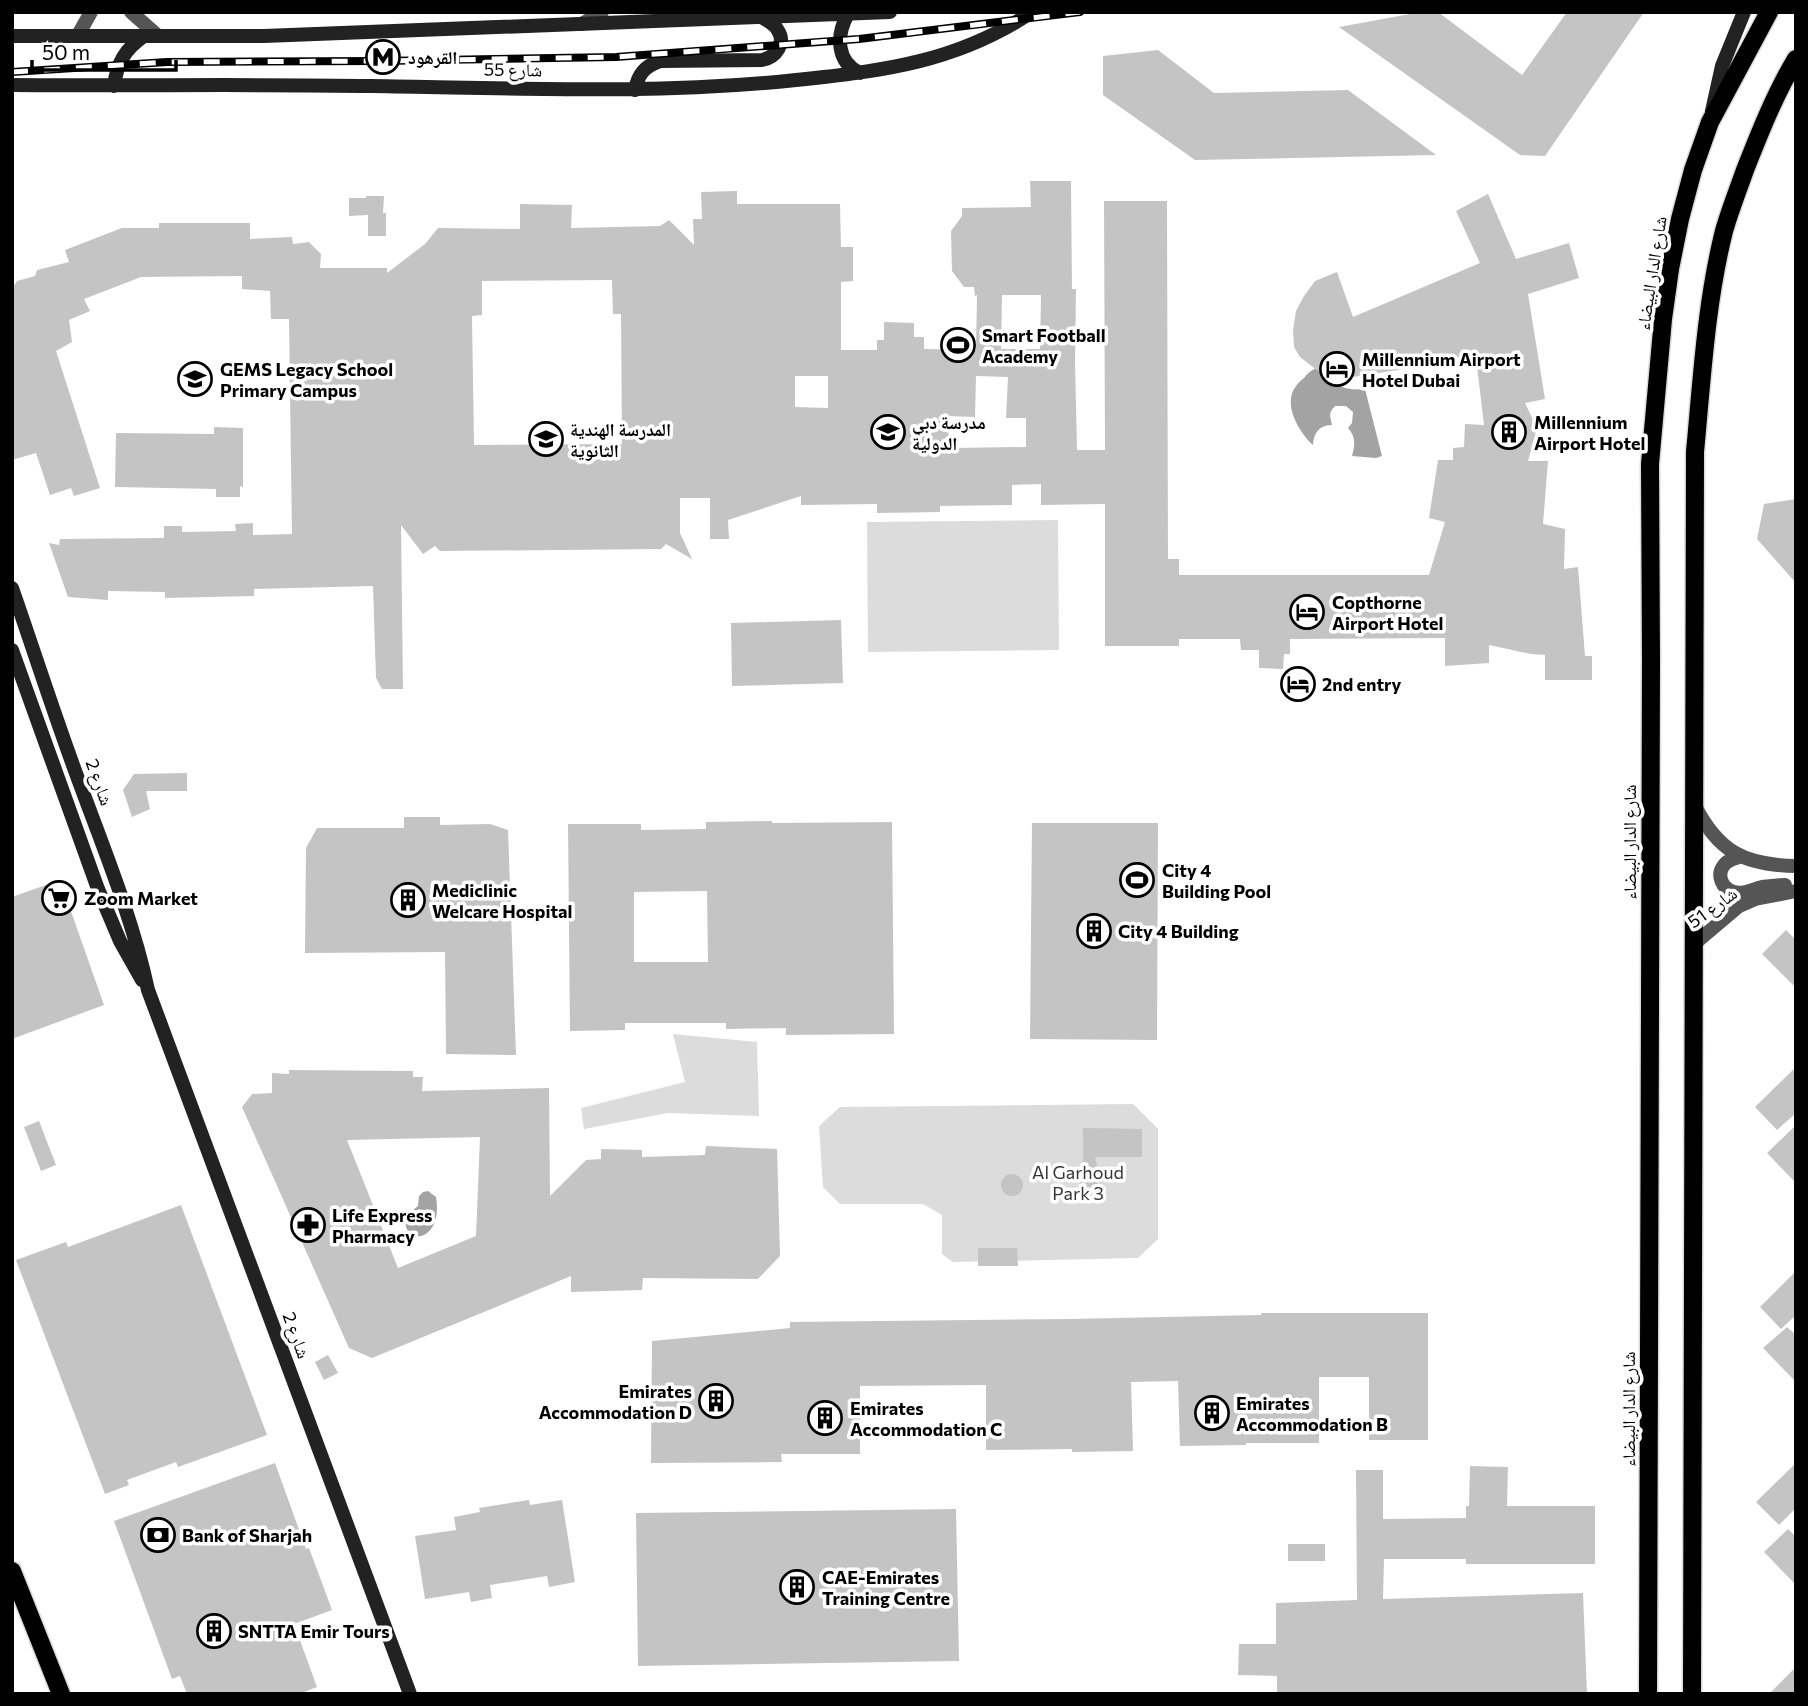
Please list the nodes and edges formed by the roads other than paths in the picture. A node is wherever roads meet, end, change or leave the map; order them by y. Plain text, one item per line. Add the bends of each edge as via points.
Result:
1 (91, 12) edge
2 (131, 12) edge
3 (602, 12) edge
4 (890, 12) edge
5 (1032, 12) edge
6 (1744, 12) edge
7 (1769, 12) edge
8 (813, 14) edge
9 (848, 14) junction
10 (691, 16) edge
11 (763, 18) junction
12 (582, 24) junction
13 (78, 35) junction
14 (150, 35) junction
15 (12, 36) edge
16 (1796, 59) edge
17 (860, 73) junction
18 (12, 85) edge
19 (114, 86) junction
20 (635, 90) junction
21 (1710, 122) junction
22 (12, 588) edge
23 (12, 650) edge
24 (1694, 804) junction
25 (1739, 857) junction
26 (1796, 866) edge
27 (1796, 886) edge
28 (1796, 891) edge
29 (1693, 945) junction
30 (148, 990) junction
31 (12, 1571) edge
32 (61, 1694) edge
33 (410, 1694) edge
34 (1648, 1694) edge
35 (1692, 1694) edge

1 - 13 street
2 - 14 street
3 - 12 street
4 - 9 street
5 - 17 street, شارع 55 via 966,47 932,59
6 - 21 street via 1722,66
7 - 21 main road, شارع الدار البيضاء
8 - 9 street
8 - 11 street
9 - 17 street via 839,37 840,49 852,70
10 - 11 street
10 - 12 street
11 - 20 street via 781,37 777,53 770,58 660,61 642,71
12 - 14 street via 264,36
13 - 14 street
13 - 15 street
14 - 19 street via 131,45 122,57
16 - 24 main road via 1758,136 1725,230 1706,333 1695,452
17 - 20 street, شارع 55 via 740,86
18 - 19 street, شارع 55
19 - 20 street, شارع 55
21 - 34 main road, شارع الدار البيضاء via 1670,269 1650,464
22 - 30 street, شارع 2 via 125,906
23 - 30 street, شارع 2 via 97,889
24 - 25 street via 1712,834
24 - 29 main road
25 - 26 street
25 - 27 street via 1721,872 1721,880 1732,892
28 - 29 street, شارع 51 via 1739,906
29 - 35 main road
30 - 33 street, شارع 2
31 - 32 main road

